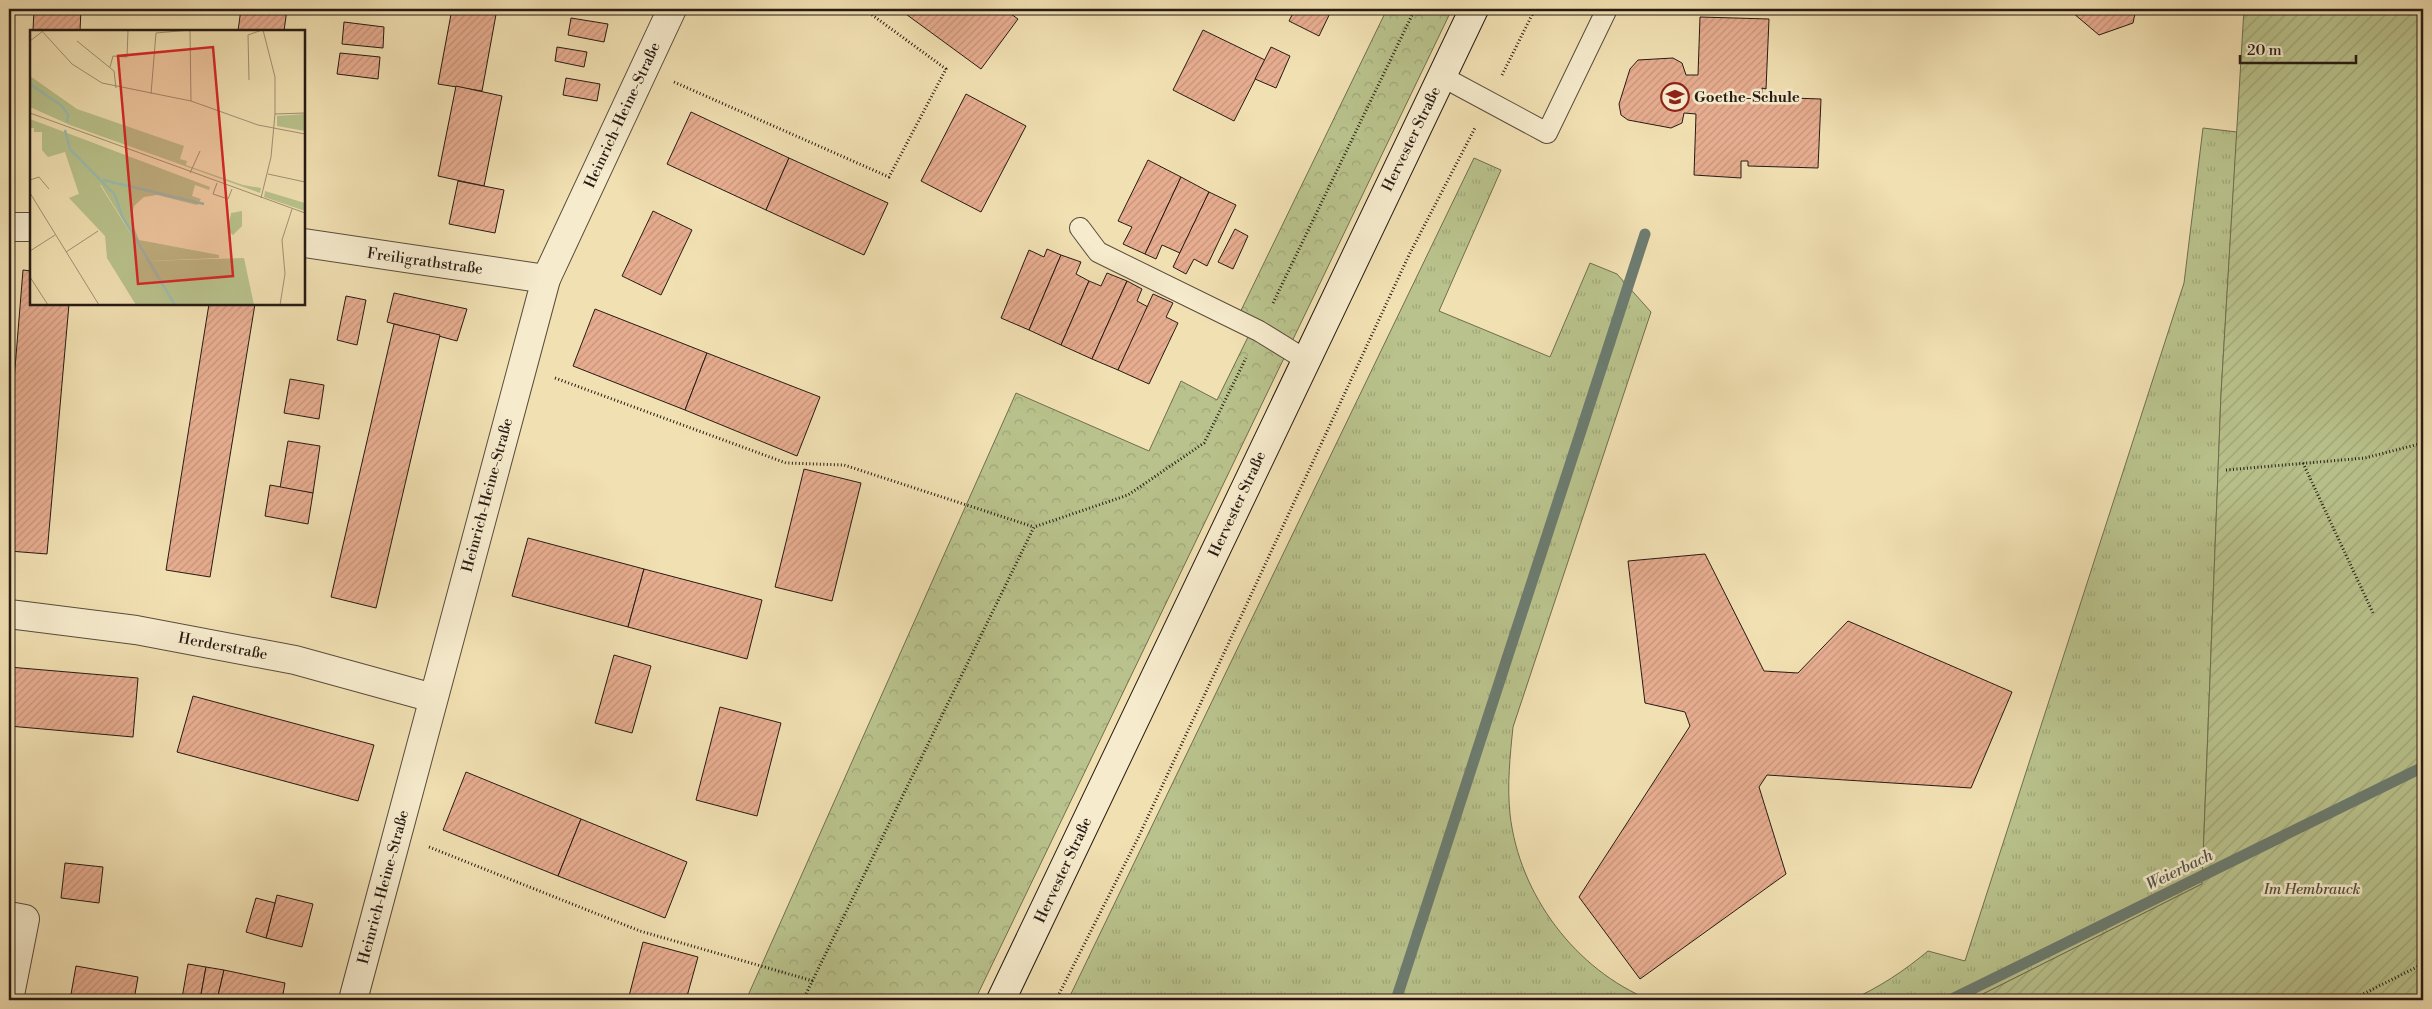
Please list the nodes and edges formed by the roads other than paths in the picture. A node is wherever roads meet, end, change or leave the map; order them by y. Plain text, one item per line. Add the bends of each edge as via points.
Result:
1 (672, 9) edge
2 (1474, 9) edge
3 (1607, 9) edge
4 (1440, 76) junction
5 (9, 227) edge
6 (30, 227) edge
7 (1080, 228) dead end
8 (305, 244) edge
9 (546, 279) junction
10 (1306, 360) junction
11 (9, 614) edge
12 (433, 698) junction
13 (9, 916) edge
14 (9, 1000) edge
15 (353, 1000) edge
16 (1001, 1000) edge

1 - 9 street, Heinrich-Heine-Straße
2 - 4 street, Hervester Straße
3 - 4 lane via 1547,133
4 - 10 street, Hervester Straße
5 - 6 street
7 - 10 lane via 1098,252 1259,331
8 - 9 street, Freiligrathstraße
9 - 12 street, Heinrich-Heine-Straße
10 - 16 street, Hervester Straße
11 - 12 street, Herderstraße via 136,630 286,658
12 - 15 street, Heinrich-Heine-Straße
13 - 14 street via 25,919

